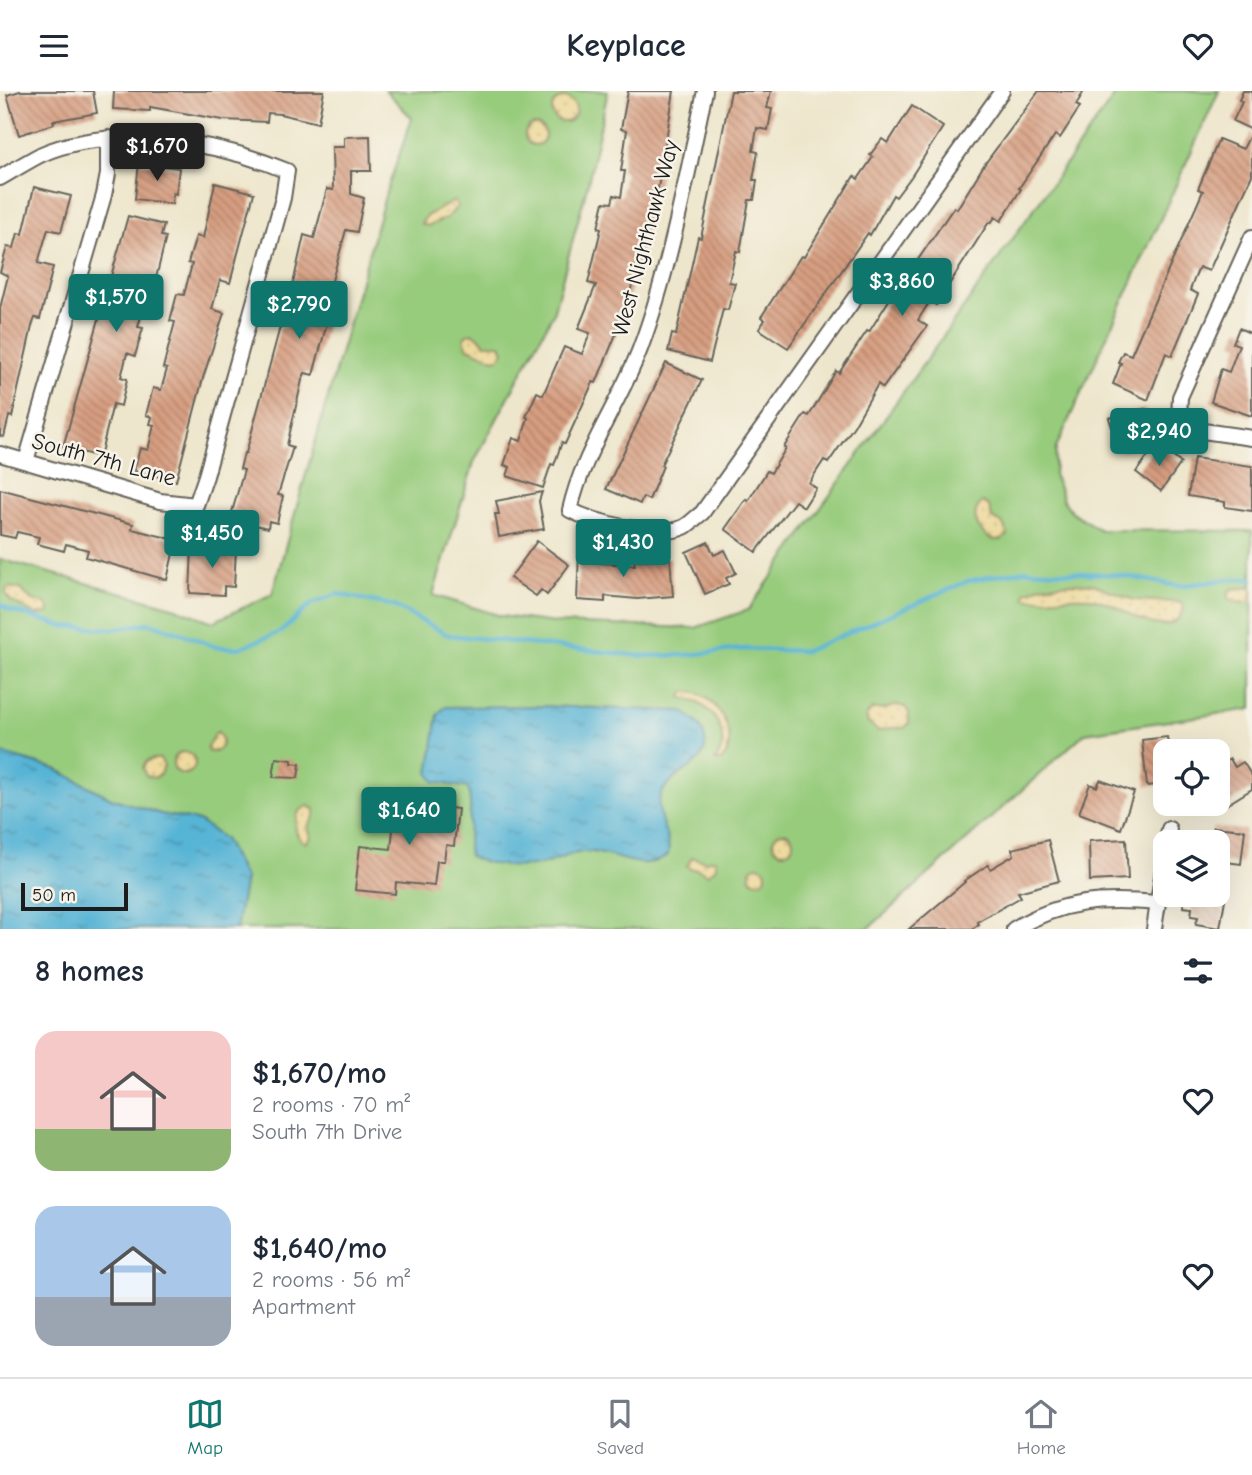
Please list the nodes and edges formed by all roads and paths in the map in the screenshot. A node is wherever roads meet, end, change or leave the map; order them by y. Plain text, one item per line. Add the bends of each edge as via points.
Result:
1 (705, 91) edge
2 (1003, 91) edge
3 (108, 138) junction
4 (0, 178) edge
5 (1252, 237) edge
6 (1252, 438) edge
7 (0, 454) edge
8 (26, 461) junction
9 (1153, 903) edge
10 (1157, 907) edge
11 (1014, 929) edge
12 (1154, 929) edge

1 - 2 street, West Nighthawk Way via 683,195 640,349 576,483 570,510 587,519 666,532 684,527 702,513
3 - 4 street via 43,154
3 - 8 street via 104,195
3 - 8 street, South 7th Lane via 173,142 267,163 287,171 283,198 196,505 160,501
5 - 6 street via 1180,397 1179,419 1196,430
7 - 8 street, South 7th Lane
9 - 11 street via 1085,902 1032,918
10 - 12 street

